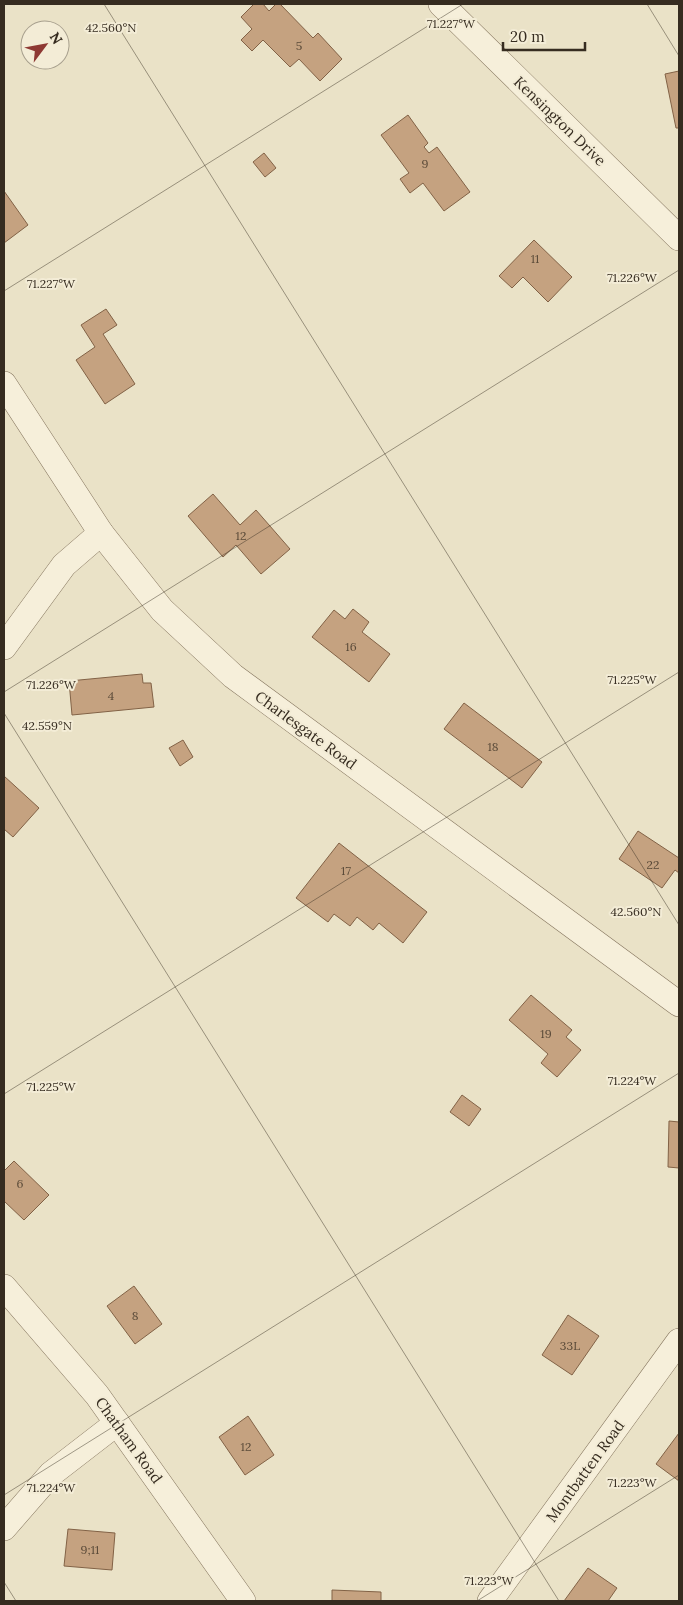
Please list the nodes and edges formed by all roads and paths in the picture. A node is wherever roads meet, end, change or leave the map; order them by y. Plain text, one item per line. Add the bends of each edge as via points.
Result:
1 (441, 4) edge
2 (679, 238) edge
3 (4, 384) edge
4 (101, 533) junction
5 (4, 647) edge
6 (679, 1004) edge
7 (4, 1288) edge
8 (679, 1341) edge
9 (117, 1422) junction
10 (4, 1528) edge
11 (243, 1601) edge
12 (490, 1601) edge

1 - 2 street, Kensington Drive
3 - 4 street, Charlesgate Road
4 - 5 street via 64,566
4 - 6 street, Charlesgate Road via 162,610 233,676
7 - 9 street, Chatham Road via 74,1366
8 - 12 street, Montbatten Road
9 - 10 street via 51,1474
9 - 11 street, Chatham Road

